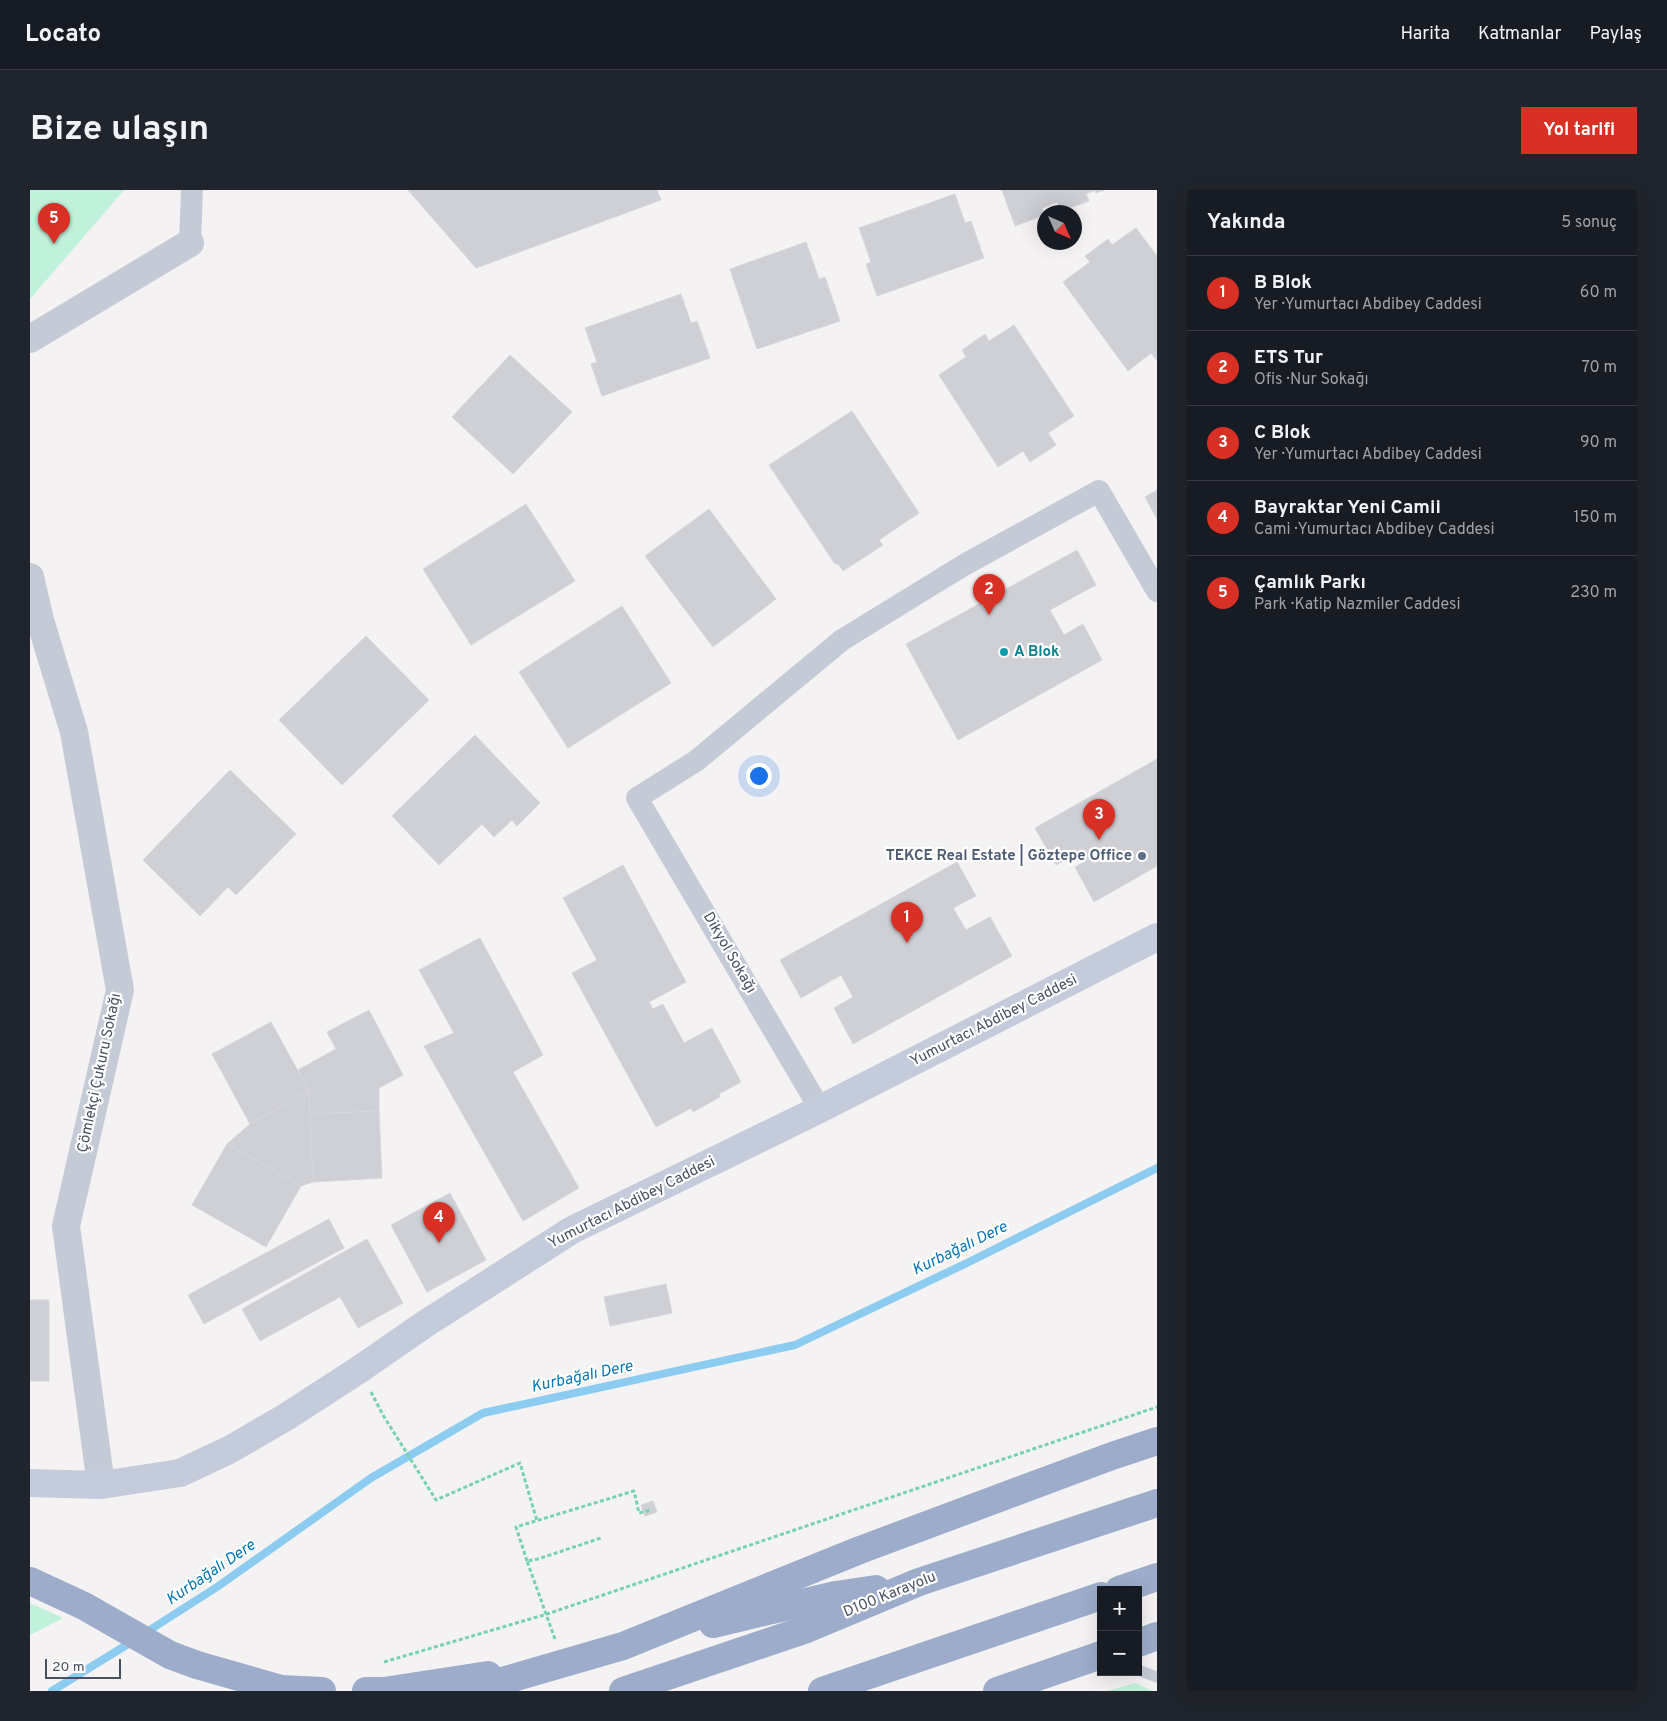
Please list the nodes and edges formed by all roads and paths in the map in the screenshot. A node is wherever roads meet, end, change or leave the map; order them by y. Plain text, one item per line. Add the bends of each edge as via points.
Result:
1 (192, 190) edge
2 (190, 243) joint
3 (30, 339) edge
4 (30, 577) edge
5 (1157, 591) edge
6 (1157, 937) edge
7 (820, 1109) junction
8 (1157, 1407) edge
9 (383, 1416) dead end
10 (1157, 1441) edge
11 (30, 1483) edge
12 (101, 1485) junction
13 (1157, 1502) edge
14 (650, 1510) dead end
15 (537, 1521) junction
16 (601, 1538) dead end
17 (527, 1561) junction
18 (1157, 1577) edge
19 (30, 1581) edge
20 (919, 1582) junction
21 (1131, 1586) edge
22 (1097, 1597) edge
23 (547, 1614) junction
24 (1157, 1636) edge
25 (1142, 1642) edge
26 (622, 1646) junction
27 (1097, 1656) edge
28 (563, 1663) junction
29 (378, 1664) dead end
30 (1142, 1671) edge
31 (1157, 1677) edge
32 (322, 1691) edge
33 (366, 1691) edge
34 (468, 1691) edge
35 (623, 1691) edge
36 (822, 1691) edge
37 (997, 1691) edge

1 - 2 street
2 - 3 street
4 - 12 street, Çömlekçi Çukuru Sokağı via 74,732 120,990 66,1226
5 - 7 street, Dikyol Sokağı via 1099,491 964,565 842,640 696,761 637,798
6 - 7 main road, Yumurtacı Abdibey Caddesi
7 - 12 main road, Yumurtacı Abdibey Caddesi via 572,1230 294,1412 229,1450 180,1473
8 - 23 path
9 - 15 path via 436,1500 520,1463
10 - 26 highway via 860,1550
11 - 12 main road, Yumurtacı Abdibey Caddesi
13 - 20 highway, D100 Karayolu
14 - 15 path via 639,1513 634,1491
15 - 17 path via 516,1527
16 - 17 path
17 - 23 path
18 - 21 highway
19 - 32 highway via 84,1606 170,1655 281,1689
20 - 26 highway via 836,1595
20 - 35 highway, D100 Karayolu via 804,1630
22 - 36 highway
23 - 28 path
23 - 29 path
24 - 25 highway
26 - 28 highway
27 - 37 highway
28 - 33 highway via 428,1685
28 - 34 highway
30 - 31 lane

